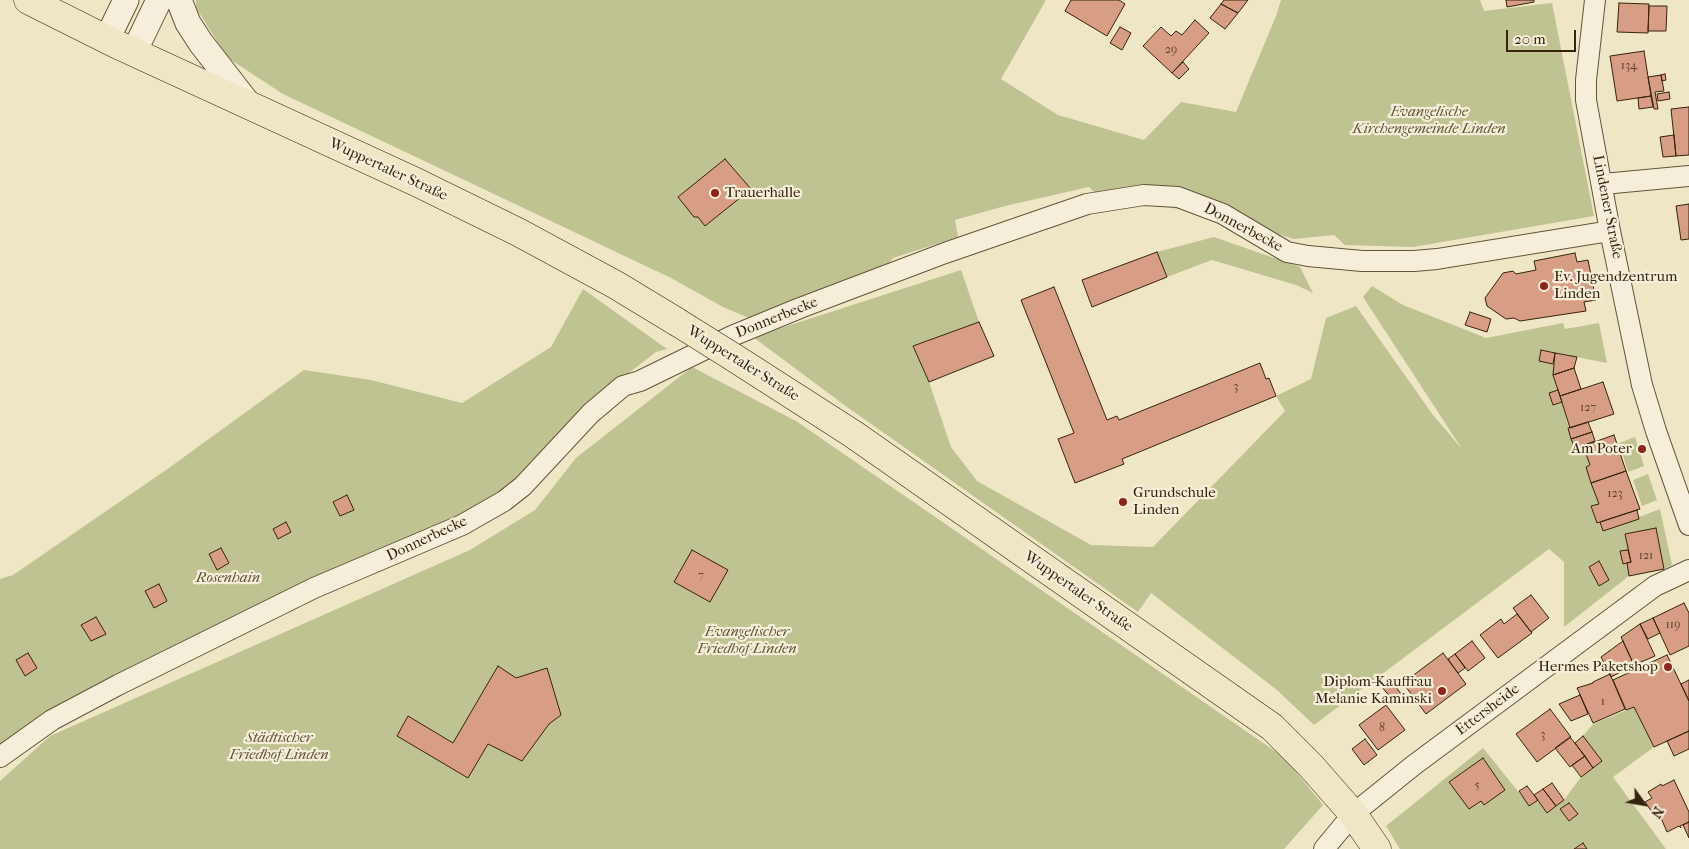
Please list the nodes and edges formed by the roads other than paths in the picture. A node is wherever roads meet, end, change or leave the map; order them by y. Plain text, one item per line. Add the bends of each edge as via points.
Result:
1 (28, 0) edge
2 (126, 0) edge
3 (160, 0) edge
4 (179, 0) edge
5 (1595, 0) edge
6 (107, 39) junction
7 (134, 52) junction
8 (249, 105) junction
9 (1689, 176) edge
10 (1603, 184) junction
11 (1610, 231) junction
12 (1689, 525) edge
13 (1689, 570) edge
14 (0, 758) edge
15 (1353, 814) junction
16 (1324, 849) edge
17 (1377, 849) edge

1 - 6 main road, Wuppertaler Straße
2 - 6 street
3 - 7 street
4 - 8 street via 201,43
5 - 10 street, Lindener Straße via 1586,100
6 - 7 main road, Wuppertaler Straße
7 - 8 main road, Wuppertaler Straße
8 - 15 main road, Wuppertaler Straße, bridge via 518,232 624,289 853,434 1272,728
9 - 10 street
10 - 11 street, Lindener Straße
11 - 12 street, Lindener Straße via 1642,385
11 - 14 street, Donnerbecke via 1429,260 1362,261 1287,252 1223,214 1178,197 1144,195 1088,204 800,308 623,386 591,413 523,486 504,501 462,525 298,596 118,685 52,720
13 - 15 street, Ettersheide via 1655,586
15 - 16 street, Ettersheide
15 - 17 main road, Wuppertaler Straße

